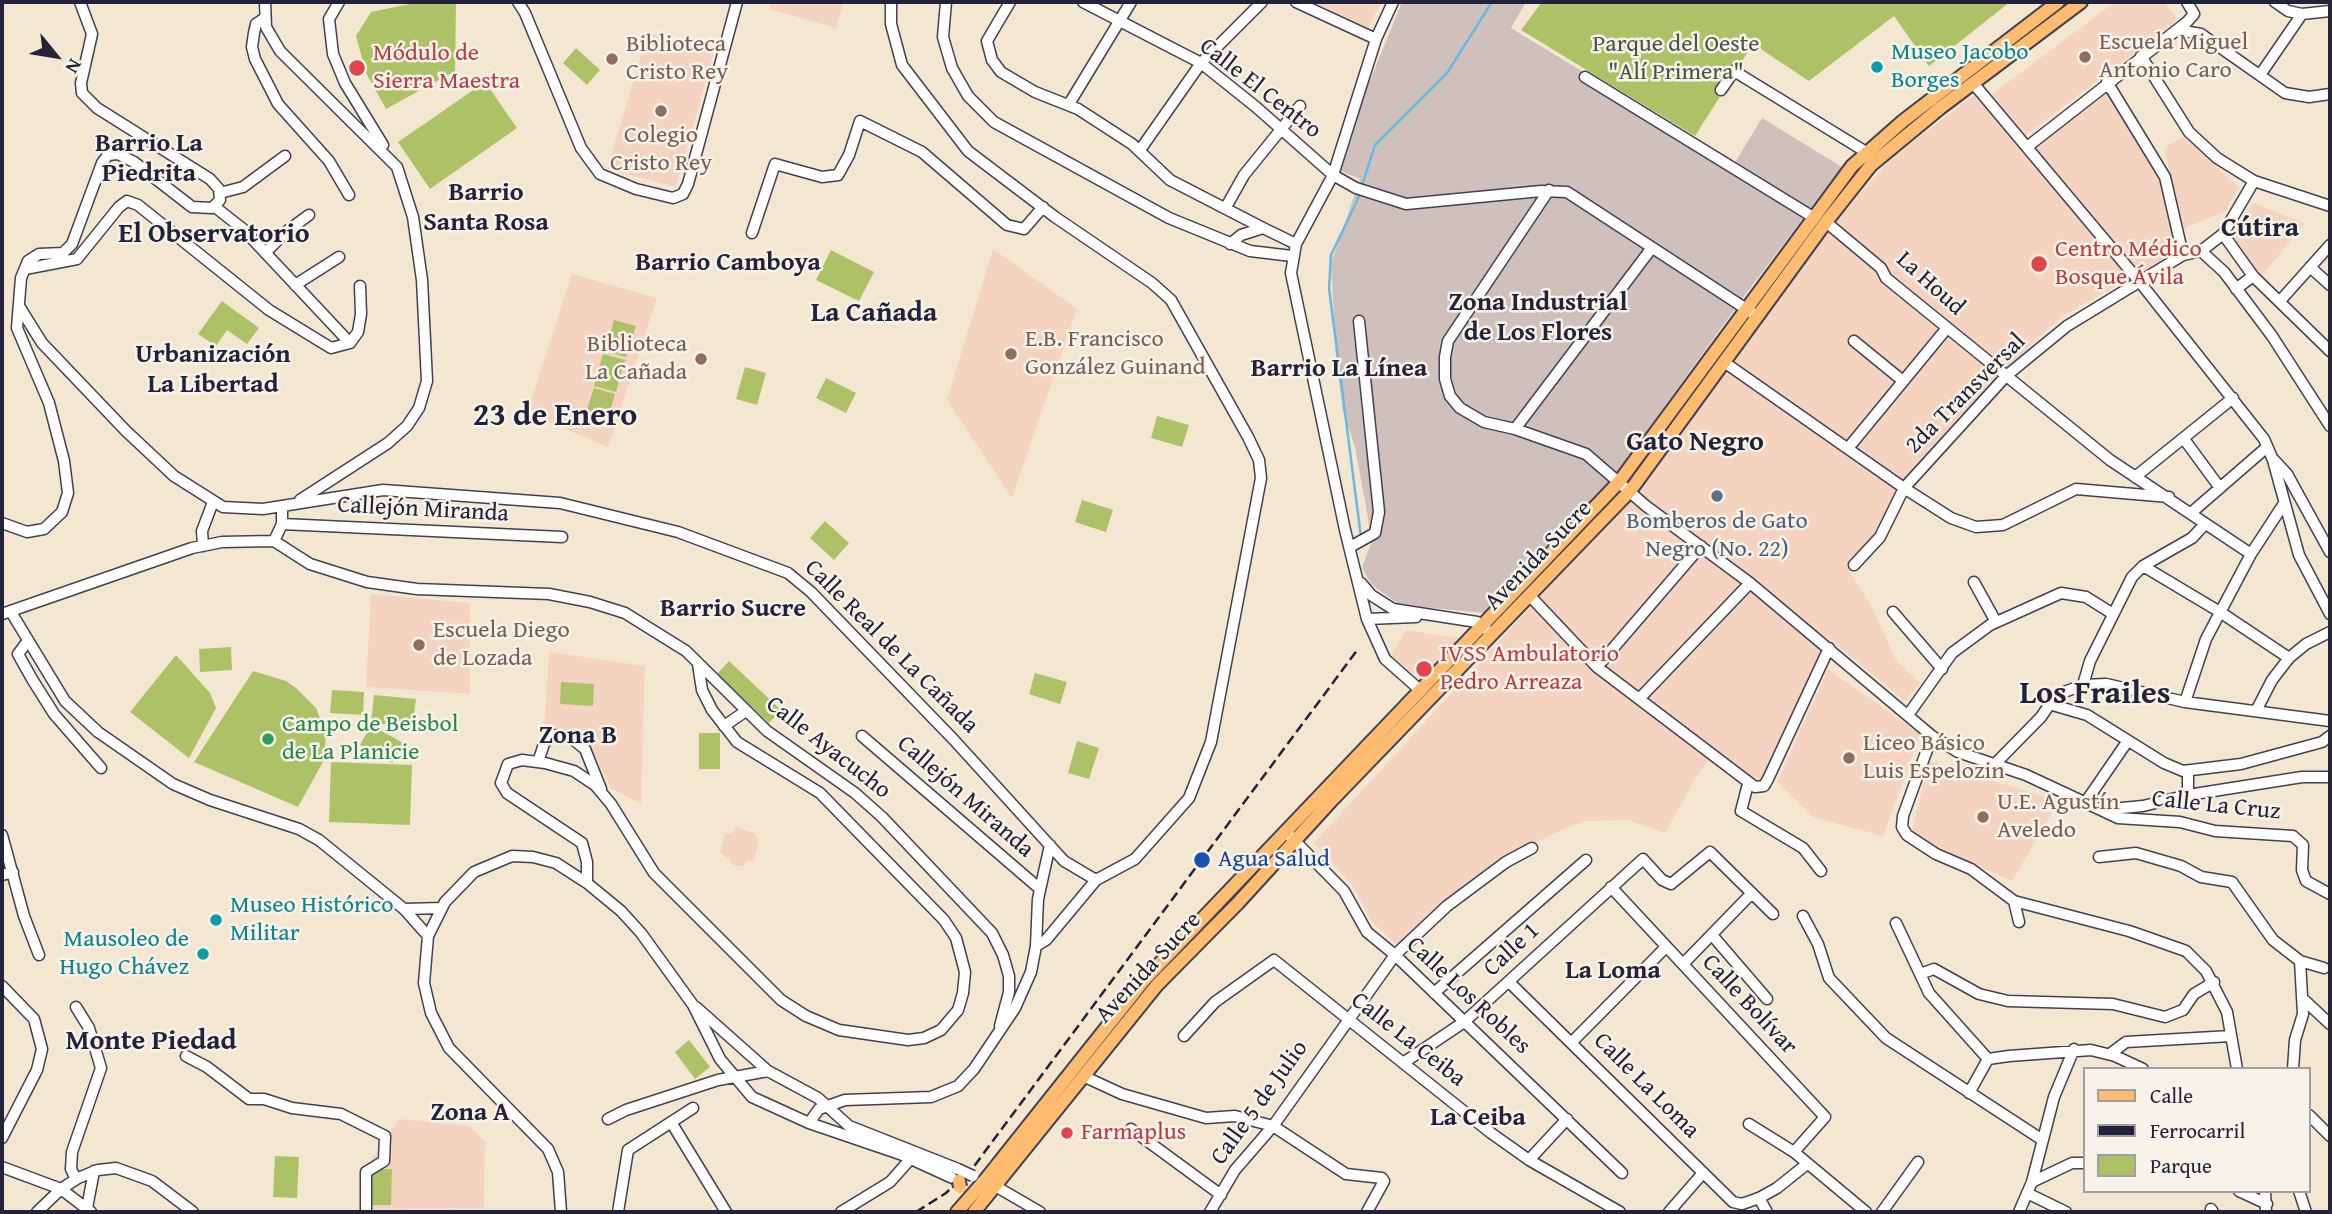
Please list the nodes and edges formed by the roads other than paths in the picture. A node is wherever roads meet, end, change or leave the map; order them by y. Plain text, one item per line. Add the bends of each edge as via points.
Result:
1 (80, 2) edge
2 (265, 2) edge
3 (339, 2) edge
4 (518, 2) edge
5 (737, 2) edge
6 (891, 2) edge
7 (946, 2) edge
8 (1010, 2) edge
9 (1083, 2) edge
10 (1131, 2) edge
11 (1262, 2) edge
12 (1296, 2) edge
13 (1393, 2) edge
14 (2058, 2) edge
15 (2081, 2) edge
16 (2187, 2) edge
17 (2275, 2) edge
18 (2330, 11) edge
19 (2302, 14) junction
20 (265, 18) junction
21 (1118, 21) junction
22 (2177, 30) junction
23 (1376, 39) junction
24 (2141, 56) junction
25 (1201, 63) junction
26 (2260, 75) junction
27 (1585, 77) dead end
28 (2107, 82) junction
29 (1973, 83) junction
30 (1721, 90) dead end
31 (2330, 94) edge
32 (1069, 104) junction
33 (1300, 106) dead end
34 (1281, 130) junction
35 (2027, 147) junction
36 (1140, 150) junction
37 (1866, 152) junction
38 (285, 156) dead end
39 (390, 157) junction
40 (1333, 175) junction
41 (2253, 181) junction
42 (1549, 190) junction
43 (220, 193) junction
44 (349, 195) dead end
45 (215, 206) junction
46 (2330, 206) edge
47 (1043, 207) junction
48 (1226, 207) junction
49 (309, 215) dead end
50 (1812, 217) junction
51 (1826, 222) junction
52 (1263, 228) junction
53 (752, 233) dead end
54 (2223, 234) junction
55 (1230, 244) junction
56 (1296, 244) junction
57 (2330, 245) edge
58 (1651, 249) junction
59 (2201, 251) junction
60 (265, 253) junction
61 (2183, 255) junction
62 (1292, 256) junction
63 (339, 257) dead end
64 (2310, 267) junction
65 (25, 269) junction
66 (2253, 276) junction
67 (2139, 281) junction
68 (295, 285) junction
69 (2330, 285) edge
70 (360, 286) dead end
71 (2236, 289) junction
72 (2280, 301) junction
73 (19, 306) junction
74 (1746, 308) junction
75 (1758, 316) junction
76 (1359, 321) dead end
77 (1947, 328) junction
78 (1854, 341) dead end
79 (350, 343) junction
80 (2330, 351) edge
81 (1724, 362) junction
82 (2006, 376) junction
83 (1903, 381) junction
84 (2233, 398) junction
85 (2326, 408) edge
86 (2330, 426) edge
87 (1515, 429) junction
88 (2184, 439) junction
89 (1849, 447) junction
90 (2267, 447) junction
91 (2273, 460) junction
92 (2135, 477) junction
93 (1625, 486) junction
94 (1904, 488) junction
95 (2220, 488) junction
96 (2169, 497) junction
97 (213, 502) junction
98 (293, 504) junction
99 (2283, 505) junction
100 (282, 507) junction
101 (2191, 513) junction
102 (2, 523) edge
103 (282, 524) junction
104 (2205, 524) junction
105 (562, 537) dead end
106 (274, 541) junction
107 (203, 546) junction
108 (1702, 546) junction
109 (1350, 547) junction
110 (2330, 552) edge
111 (2251, 554) junction
112 (1854, 565) dead end
113 (2143, 566) junction
114 (1358, 580) junction
115 (1974, 582) dead end
116 (1750, 583) junction
117 (1530, 596) junction
118 (1385, 605) junction
119 (1893, 612) dead end
120 (2220, 612) junction
121 (6, 613) edge
122 (1366, 614) junction
123 (2113, 614) junction
124 (2330, 614) edge
125 (1423, 615) junction
126 (1996, 622) junction
127 (1488, 631) junction
128 (2330, 632) edge
129 (27, 642) junction
130 (1829, 648) junction
131 (2289, 658) junction
132 (698, 664) junction
133 (1597, 667) junction
134 (1942, 668) junction
135 (2083, 685) junction
136 (1420, 690) junction
137 (1639, 699) junction
138 (2185, 702) junction
139 (2049, 704) junction
140 (746, 711) junction
141 (2256, 712) junction
142 (1908, 715) junction
143 (2330, 721) edge
144 (724, 726) junction
145 (862, 736) dead end
146 (1932, 736) junction
147 (2330, 736) edge
148 (2127, 742) junction
149 (538, 762) junction
150 (1993, 766) junction
151 (100, 768) dead end
152 (2188, 771) junction
153 (2330, 777) edge
154 (1748, 784) junction
155 (603, 792) junction
156 (2188, 795) junction
157 (2085, 803) junction
158 (2101, 810) junction
159 (1285, 832) junction
160 (2, 835) edge
161 (1296, 841) junction
162 (1050, 845) junction
163 (1532, 848) dead end
164 (2099, 857) dead end
165 (1586, 860) dead end
166 (1821, 871) dead end
167 (7, 873) edge
168 (1096, 880) junction
169 (587, 883) junction
170 (1611, 887) junction
171 (1040, 889) junction
172 (1752, 893) junction
173 (2330, 894) edge
174 (2014, 901) junction
175 (442, 908) junction
176 (404, 909) junction
177 (1773, 914) dead end
178 (1803, 916) dead end
179 (2019, 922) dead end
180 (1896, 923) dead end
181 (1712, 935) junction
182 (428, 936) junction
183 (1036, 946) junction
184 (1666, 947) junction
185 (39, 955) dead end
186 (1395, 955) junction
187 (2300, 961) junction
188 (1683, 964) junction
189 (2324, 968) dead end
190 (1920, 974) junction
191 (1510, 982) junction
192 (2214, 982) junction
193 (2, 986) edge
194 (1434, 993) junction
195 (2302, 998) junction
196 (1768, 999) dead end
197 (693, 1005) junction
198 (76, 1007) dead end
199 (1347, 1021) junction
200 (1464, 1022) junction
201 (2330, 1024) edge
202 (2231, 1035) junction
203 (1184, 1036) dead end
204 (995, 1038) junction
205 (1572, 1042) junction
206 (2074, 1049) junction
207 (2110, 1054) junction
208 (186, 1056) dead end
209 (1988, 1059) junction
210 (1403, 1063) junction
211 (2139, 1067) edge
212 (2237, 1067) edge
213 (2292, 1067) edge
214 (768, 1071) junction
215 (1083, 1076) junction
216 (735, 1078) junction
217 (1969, 1093) junction
218 (827, 1105) junction
219 (693, 1108) dead end
220 (2311, 1117) edge
221 (608, 1119) dead end
222 (1567, 1119) junction
223 (671, 1122) junction
224 (809, 1123) junction
225 (1749, 1124) dead end
226 (1273, 1126) junction
227 (1131, 1129) dead end
228 (2330, 1136) edge
229 (2, 1138) edge
230 (2041, 1139) junction
231 (1794, 1152) junction
232 (913, 1156) junction
233 (1529, 1160) junction
234 (1918, 1162) dead end
235 (2084, 1163) edge
236 (1807, 1164) junction
237 (2, 1167) edge
238 (94, 1171) junction
239 (1622, 1173) dead end
240 (1703, 1173) junction
241 (76, 1179) junction
242 (970, 1181) junction
243 (2032, 1182) junction
244 (61, 1189) junction
245 (2027, 1193) junction
246 (2242, 1193) edge
247 (2300, 1193) edge
248 (1221, 1195) junction
249 (1759, 1198) junction
250 (2266, 1208) edge
251 (89, 1210) edge
252 (37, 1212) edge
253 (193, 1212) edge
254 (366, 1212) edge
255 (561, 1212) edge
256 (618, 1212) edge
257 (726, 1212) edge
258 (841, 1212) edge
259 (957, 1212) edge
260 (974, 1212) edge
261 (1040, 1212) edge
262 (1210, 1212) edge
263 (1367, 1212) edge
264 (1620, 1212) edge
265 (1669, 1212) edge
266 (1767, 1212) edge
267 (1866, 1212) edge
268 (1882, 1212) edge
269 (2019, 1212) edge
270 (2066, 1212) edge
271 (2306, 1212) edge

1 - 43 street via 92,34 80,83 85,96 210,179
2 - 20 street
3 - 39 street via 329,19 333,54 345,83
4 - 5 street via 581,148 600,174 673,198 683,194 688,184
6 - 47 street via 897,54 940,118 980,163
7 - 55 street via 943,37 952,68 968,96 994,122 1168,218
8 - 32 street via 988,41 992,60 1008,77
9 - 21 street, Calle El Centro
10 - 21 street
11 - 25 street
12 - 23 street
13 - 23 street
14 - 37 main road, Avenida Sucre
15 - 29 main road, Avenida Sucre
16 - 22 street via 2194,15
17 - 19 street
18 - 19 street
19 - 26 street
20 - 39 street via 280,51
20 - 44 street via 254,33 256,59 278,104 329,161
21 - 25 street, Calle El Centro
21 - 32 street
22 - 24 street
22 - 26 street via 2202,34
23 - 40 street
24 - 28 street
24 - 41 street via 2195,138
25 - 34 street, Calle El Centro
25 - 36 street
26 - 31 street via 2297,97
27 - 50 street
28 - 35 street
28 - 61 street via 2165,177
29 - 35 street
29 - 51 main road, Avenida Sucre via 1890,148
30 - 37 street via 1734,71
32 - 36 street
33 - 34 street
34 - 40 street, Calle El Centro
34 - 48 street
35 - 67 street
36 - 48 street via 1170,180
37 - 50 main road, Avenida Sucre
38 - 43 street via 243,187
39 - 98 street via 404,180 420,250 428,362 425,391 413,417 388,443
40 - 42 street, Calle El Centro via 1356,188 1406,204
40 - 56 street
41 - 46 street
41 - 54 street
42 - 58 street via 1581,200
42 - 87 street via 1446,347 1446,379 1454,402 1484,422
43 - 45 street
45 - 60 street
45 - 65 street via 192,207 134,162 118,154 108,155 72,244 63,253 35,256
47 - 53 street via 1024,229 1007,225 922,152 860,121 838,175 822,177 775,164
47 - 168 street via 1171,300 1261,468 1257,513 1205,764 1181,808 1135,859
48 - 52 street
49 - 60 street
50 - 74 main road, Avenida Sucre
51 - 75 main road, Avenida Sucre
51 - 77 street, La Houd
52 - 55 street via 1241,234
52 - 56 street
54 - 59 street
54 - 66 street
55 - 62 street
56 - 62 street
57 - 64 street
58 - 74 street
58 - 87 street
59 - 61 street, 2da Transversal
59 - 71 street
60 - 68 street
61 - 67 street, 2da Transversal
62 - 109 street via 1292,284
63 - 68 street
64 - 69 street
64 - 72 street
65 - 73 street
65 - 79 street via 77,259 119,207 132,202 288,323 331,348
66 - 71 street
66 - 72 street
67 - 82 street, 2da Transversal via 2067,326
67 - 84 street
68 - 79 street
70 - 79 street via 360,324
71 - 85 street
72 - 80 street
73 - 97 street via 42,343 94,399 160,464
73 - 102 street via 17,328 49,403 68,493 62,512 44,529 20,531
74 - 75 street
74 - 93 main road, Avenida Sucre
75 - 81 main road, Avenida Sucre
76 - 109 street via 1379,512 1375,533
77 - 82 street, La Houd
77 - 83 street
78 - 83 street
81 - 89 street
81 - 93 main road, Avenida Sucre
82 - 92 street, La Houd
82 - 94 street, 2da Transversal
83 - 89 street
84 - 88 street
84 - 90 street
85 - 86 street
87 - 93 street via 1578,450
88 - 92 street
88 - 95 street
89 - 94 street
90 - 91 street
90 - 95 street
91 - 99 street
91 - 110 street via 2287,474
92 - 96 street, La Houd
93 - 108 street
93 - 117 main road, Avenida Sucre
93 - 127 main road, Avenida Sucre
94 - 96 street via 1951,518 1976,527 2003,525 2076,489
94 - 112 street, 2da Transversal via 1880,537
95 - 101 street
96 - 101 street, La Houd
97 - 100 street, Calle Real de La Cañada via 247,510
97 - 107 street via 202,531
98 - 100 street, Calle Real de La Cañada
98 - 162 street, Calle Real de La Cañada via 383,490 561,503 678,532 778,568 811,592
99 - 111 street
99 - 124 street via 2299,555
100 - 103 street
101 - 104 street, La Houd
103 - 105 street, Callejón Miranda
103 - 106 street
104 - 111 street, La Houd
104 - 113 street via 2192,538
106 - 107 street
106 - 132 street, Calle Ayacucho via 310,564 367,582 417,589 549,594 608,607 675,643
107 - 121 street
108 - 116 street
108 - 133 street
109 - 114 street
111 - 120 street
113 - 120 street
113 - 123 street
114 - 118 street
114 - 122 street
115 - 126 street
116 - 130 street
116 - 137 street
117 - 127 main road, Avenida Sucre
117 - 133 street
118 - 122 street via 1377,603
118 - 125 street
119 - 134 street
120 - 131 street
120 - 138 street
121 - 129 street
122 - 125 street
122 - 136 street via 1385,659
123 - 126 street via 2086,597 2061,593
123 - 135 street
125 - 127 street via 1451,617
126 - 134 street via 1960,645
127 - 136 main road, Avenida Sucre
127 - 161 main road, Avenida Sucre
128 - 131 street
129 - 151 street via 18,654 32,679 54,714
129 - 176 street via 72,710 139,762 187,790 310,835
130 - 142 street
130 - 154 street via 1764,786
131 - 141 street
132 - 140 street, Calle Ayacucho
132 - 144 street via 702,690
133 - 137 street
134 - 142 street
135 - 138 street via 2106,684
135 - 139 street via 2056,695
136 - 159 main road, Avenida Sucre
137 - 154 street
138 - 141 street
139 - 148 street via 2087,715
139 - 150 street
140 - 144 street
140 - 204 street, Calle Ayacucho via 862,799 992,933 1003,954 1009,987
141 - 143 street
142 - 146 street
144 - 155 street via 742,746 820,793 950,929 963,961 965,984 958,1010 941,1030 908,1040 853,1033 827,1026 788,1005 654,873
145 - 171 street, Callejón Miranda
146 - 150 street
146 - 174 street via 1903,816 1903,830 1913,842 1971,869
147 - 152 street via 2322,743 2241,764
148 - 152 street via 2175,769
148 - 157 street
149 - 155 street via 583,776
149 - 155 street via 552,735 579,741
149 - 169 street via 508,764 503,788 577,837 585,851
150 - 157 street via 2026,775
152 - 156 street
153 - 156 street via 2302,777
154 - 166 street via 1741,811 1802,848
156 - 158 street
157 - 158 street
158 - 173 street, Calle La Cruz via 2118,818 2292,836 2303,845 2306,881
159 - 161 street, Calle Los Robles
159 - 242 main road, Avenida Sucre via 1144,979
160 - 167 street
161 - 186 street, Calle Los Robles via 1344,891 1367,932
161 - 215 main road, Avenida Sucre via 1157,985
162 - 168 street, Calle Real de La Cañada via 1073,867
162 - 171 street
163 - 186 street, Calle 5 de Julio via 1447,906
164 - 187 street via 2136,853 2201,877 2232,882 2260,926
165 - 194 street
167 - 185 street
168 - 183 street
169 - 175 street via 547,860 512,856 474,872
169 - 197 street via 641,933
170 - 172 street, Calle 1 via 1643,859 1671,884 1708,852
170 - 184 street, Calle Bolívar
170 - 191 street, Calle 1
171 - 183 street
172 - 177 street
172 - 181 street
174 - 179 street
174 - 192 street via 2179,947 2191,954
175 - 176 street
175 - 182 street
176 - 182 street
178 - 217 street via 1827,975 1839,988 1900,1050
180 - 190 street
181 - 188 street
181 - 196 street
182 - 255 street via 424,983 436,1026 465,1068 548,1149 558,1172
183 - 204 street via 1021,998
184 - 188 street, Calle Bolívar
184 - 205 street
186 - 194 street, Calle Los Robles
186 - 199 street, Calle 5 de Julio
187 - 189 street
187 - 195 street
188 - 231 street, Calle Bolívar via 1825,1116
190 - 192 street via 1934,969 1979,994 2008,1001 2113,1004 2165,1017 2183,1010 2202,988
190 - 209 street via 1936,1003
191 - 200 street, Calle 1
191 - 205 street, Calle La Loma
192 - 202 street
193 - 229 street via 34,1019 42,1049 37,1070
194 - 200 street, Calle Los Robles
195 - 201 street
195 - 213 street
197 - 214 street
197 - 216 street via 720,1059
198 - 241 street via 89,1028 101,1068 72,1152
199 - 203 street, Calle La Ceiba via 1282,964 1270,960 1215,1002
199 - 210 street, Calle La Ceiba
199 - 226 street, Calle 5 de Julio
200 - 210 street, Calle 1
200 - 222 street, Calle Los Robles
202 - 207 street via 2126,1042
202 - 212 street
204 - 218 street via 966,1079 942,1094 860,1098
205 - 240 street, Calle La Loma
206 - 207 street
206 - 209 street
206 - 230 street
207 - 211 street
208 - 254 street via 249,1099 341,1114 386,1136 384,1161 366,1172
209 - 217 street
210 - 233 street, Calle La Ceiba
214 - 216 street
214 - 218 street
215 - 226 street via 1122,1094 1214,1118 1235,1115
215 - 242 main road, Avenida Sucre
216 - 221 street via 673,1094
216 - 224 street via 761,1104
217 - 230 street
218 - 224 street
218 - 232 street via 855,1130
219 - 223 street
220 - 228 street
222 - 233 street
222 - 239 street, Calle Los Robles
223 - 256 street via 628,1150
223 - 257 street
224 - 232 street
225 - 231 street
226 - 248 street, Calle 5 de Julio
226 - 263 street via 1346,1174 1380,1177 1384,1181
227 - 248 street
230 - 243 street
231 - 236 street
232 - 242 street
232 - 258 street via 885,1186
233 - 264 street, Calle La Ceiba
234 - 268 street
235 - 243 street via 2071,1163
236 - 249 street
236 - 267 street
237 - 244 street
238 - 241 street
238 - 251 street
238 - 253 street via 116,1168 136,1174 161,1186
240 - 249 street, Calle La Loma via 1733,1202
240 - 265 street
241 - 244 street
242 - 259 main road, Avenida Sucre
242 - 259 main road
242 - 260 main road, Avenida Sucre
242 - 261 street
243 - 245 street
244 - 251 street
244 - 252 street
245 - 269 street
245 - 270 street
246 - 250 street
247 - 271 street
248 - 262 street, Calle 5 de Julio
249 - 266 street

